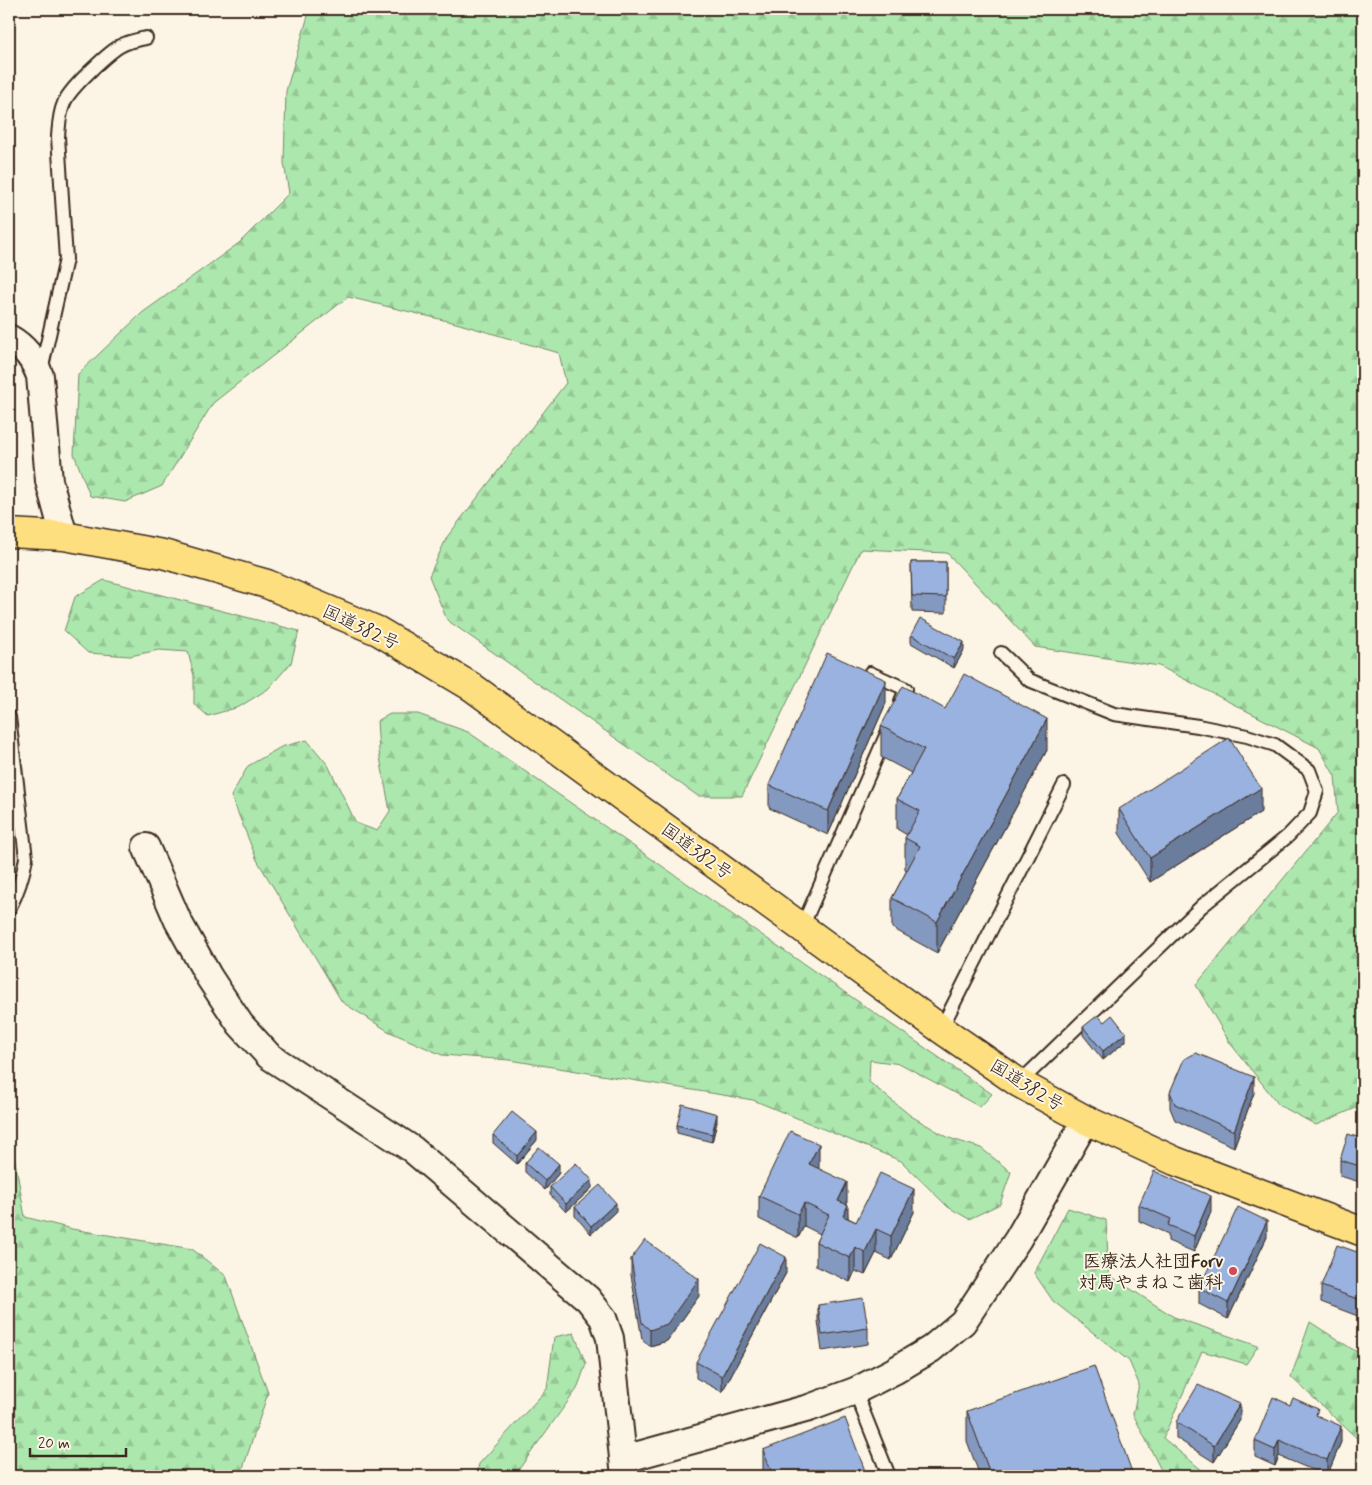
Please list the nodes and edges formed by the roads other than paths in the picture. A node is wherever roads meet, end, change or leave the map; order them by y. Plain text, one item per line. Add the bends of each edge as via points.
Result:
1 (146, 38) dead end
2 (9, 338) edge
3 (40, 376) junction
4 (64, 536) junction
5 (11, 537) edge
6 (1001, 653) dead end
7 (863, 670) edge
8 (9, 717) edge
9 (1064, 785) dead end
10 (146, 847) dead end
11 (9, 909) edge
12 (802, 928) junction
13 (941, 1029) junction
14 (1019, 1083) junction
15 (1086, 1120) junction
16 (1363, 1232) edge
17 (855, 1391) junction
18 (625, 1468) edge
19 (889, 1476) edge

1 - 3 lane via 119,47 76,85 64,101 58,137 66,259
2 - 3 street via 22,346 35,362
3 - 4 street via 49,481
4 - 5 highway, 国道382号
4 - 12 highway, 国道382号 via 163,554 267,584 378,632 472,686
6 - 14 lane via 1029,680 1114,714 1208,728 1275,745 1309,770 1317,791 1310,814 1288,836 1202,906
7 - 12 lane via 906,689
8 - 11 lane via 26,858 24,876
9 - 13 lane
10 - 18 street via 178,921 209,977 240,1024 270,1056 412,1149 588,1299 603,1318 610,1338
12 - 13 highway, 国道382号
13 - 14 highway, 国道382号
14 - 15 highway, 国道382号
15 - 16 highway, 国道382号 via 1174,1161
15 - 17 street via 1018,1240 963,1322 931,1349
17 - 18 street
17 - 19 lane

